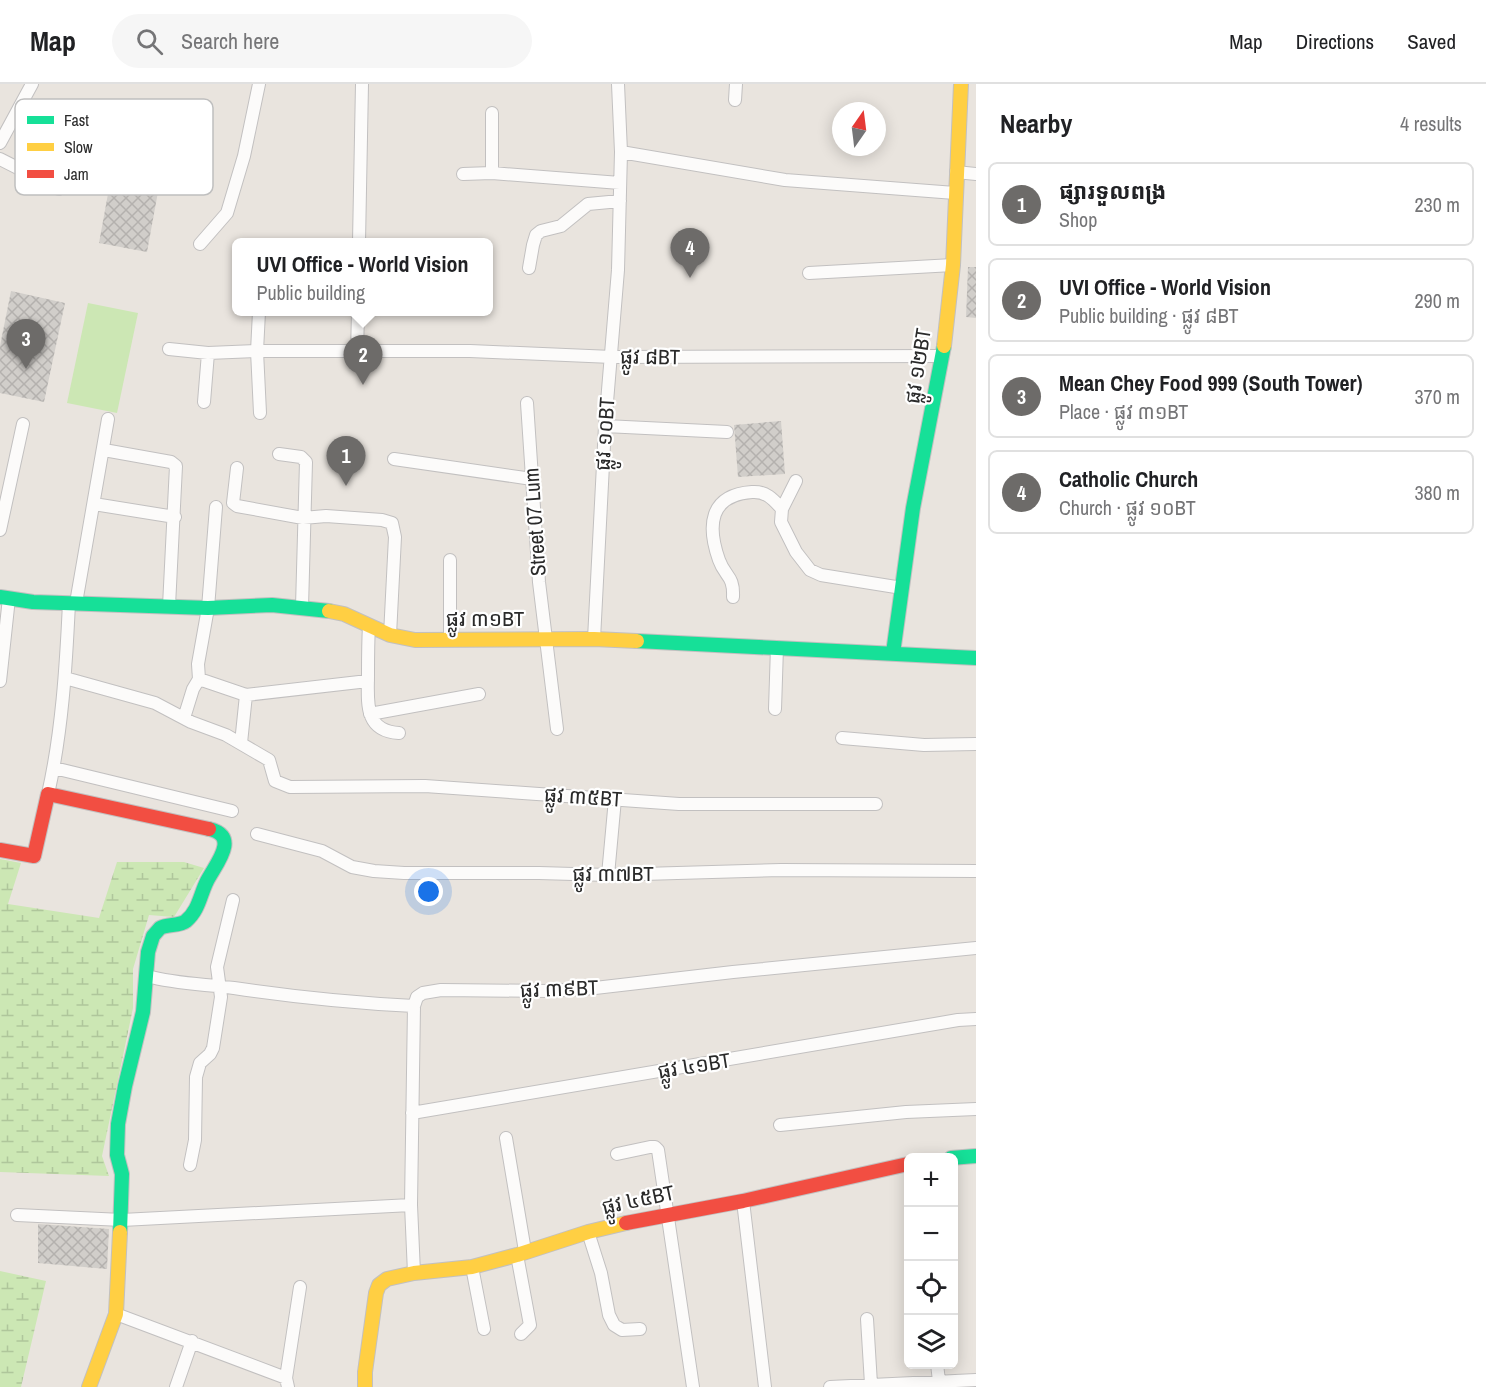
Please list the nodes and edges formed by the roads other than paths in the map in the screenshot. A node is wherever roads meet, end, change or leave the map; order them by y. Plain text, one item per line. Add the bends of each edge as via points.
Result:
1 (32, 84) edge
2 (259, 84) edge
3 (362, 84) edge
4 (618, 84) edge
5 (736, 84) edge
6 (961, 84) edge
7 (24, 99) edge
8 (735, 100) dead end
9 (492, 113) dead end
10 (15, 115) edge
11 (0, 143) edge
12 (621, 152) junction
13 (0, 159) edge
14 (15, 167) edge
15 (956, 172) junction
16 (492, 173) junction
17 (463, 174) dead end
18 (976, 174) edge
19 (620, 183) junction
20 (955, 193) junction
21 (620, 201) junction
22 (359, 238) edge
23 (200, 244) dead end
24 (953, 265) junction
25 (529, 268) dead end
26 (809, 273) dead end
27 (259, 316) edge
28 (358, 316) edge
29 (169, 349) dead end
30 (257, 351) junction
31 (208, 353) junction
32 (357, 353) junction
33 (943, 356) junction
34 (612, 357) junction
35 (204, 402) dead end
36 (527, 403) dead end
37 (260, 413) dead end
38 (108, 418) dead end
39 (23, 424) dead end
40 (605, 426) junction
41 (727, 432) dead end
42 (104, 450) junction
43 (279, 454) dead end
44 (394, 459) dead end
45 (237, 468) dead end
46 (532, 479) junction
47 (796, 481) dead end
48 (94, 504) junction
49 (216, 507) dead end
50 (782, 509) junction
51 (175, 517) junction
52 (303, 518) junction
53 (0, 530) edge
54 (450, 560) dead end
55 (902, 588) junction
56 (4, 597) edge
57 (733, 597) dead end
58 (73, 603) junction
59 (169, 606) junction
60 (302, 607) junction
61 (208, 608) junction
62 (369, 627) junction
63 (390, 635) junction
64 (594, 639) junction
65 (450, 640) junction
66 (546, 640) junction
67 (777, 647) junction
68 (893, 652) junction
69 (976, 658) edge
70 (65, 678) junction
71 (198, 679) junction
72 (0, 681) edge
73 (368, 681) junction
74 (479, 694) dead end
75 (246, 695) junction
76 (775, 709) dead end
77 (370, 714) junction
78 (184, 718) junction
79 (557, 729) dead end
80 (399, 733) dead end
81 (842, 738) dead end
82 (241, 743) junction
83 (976, 744) edge
84 (54, 768) junction
85 (48, 794) junction
86 (615, 799) junction
87 (876, 804) dead end
88 (232, 811) dead end
89 (257, 834) dead end
90 (0, 850) edge
91 (976, 871) edge
92 (608, 875) junction
93 (233, 900) dead end
94 (976, 948) edge
95 (147, 976) junction
96 (221, 987) junction
97 (414, 1006) junction
98 (976, 1019) edge
99 (976, 1109) edge
100 (412, 1113) junction
101 (780, 1125) dead end
102 (506, 1138) dead end
103 (617, 1154) dead end
104 (976, 1156) edge
105 (958, 1157) edge
106 (190, 1165) dead end
107 (904, 1165) edge
108 (743, 1201) junction
109 (411, 1205) junction
110 (667, 1214) junction
111 (17, 1215) dead end
112 (122, 1220) junction
113 (588, 1232) junction
114 (521, 1253) junction
115 (472, 1267) junction
116 (414, 1273) junction
117 (300, 1287) dead end
118 (116, 1314) junction
119 (867, 1318) dead end
120 (484, 1329) dead end
121 (640, 1329) dead end
122 (521, 1334) dead end
123 (192, 1341) junction
124 (938, 1369) edge
125 (976, 1380) edge
126 (939, 1381) junction
127 (287, 1382) edge
128 (871, 1384) junction
129 (89, 1387) edge
130 (176, 1387) edge
131 (365, 1387) edge
132 (693, 1387) edge
133 (765, 1387) edge
134 (830, 1387) edge

1 - 7 street
2 - 23 street via 227,213
3 - 22 street
4 - 12 street, ផ្លូវ ១០BT
5 - 8 street
6 - 15 street, ផ្លូវ ១២BT
9 - 16 street
10 - 11 street
12 - 19 street, ផ្លូវ ១០BT
12 - 20 street via 785,180
13 - 14 street
15 - 18 street
15 - 20 street, ផ្លូវ ១២BT
16 - 17 street
16 - 19 street
19 - 21 street, ផ្លូវ ១០BT
20 - 24 street, ផ្លូវ ១២BT
21 - 25 street via 588,204 561,226 541,231 536,235
21 - 34 street, ផ្លូវ ១០BT
24 - 26 street
24 - 33 street, ផ្លូវ ១២BT
27 - 30 street
28 - 32 street
29 - 31 street, ផ្លូវ ៨BT
30 - 31 street, ផ្លូវ ៨BT
30 - 32 street, ផ្លូវ ៨BT
30 - 37 street
31 - 35 street
32 - 34 street, ផ្លូវ ៨BT via 470,351
33 - 34 street, ផ្លូវ ៨BT
33 - 55 street, ផ្លូវ ១២BT via 913,508
34 - 40 street, ផ្លូវ ១០BT
36 - 46 street, Street 07 Lum
38 - 42 street
39 - 53 street
40 - 41 street
40 - 64 street, ផ្លូវ ១០BT
42 - 48 street
42 - 51 street via 176,465
43 - 52 street via 301,457 306,462
44 - 46 street
45 - 52 street via 233,502 237,506
46 - 66 street, Street 07 Lum
47 - 50 street
48 - 51 street
48 - 58 street
49 - 61 street
50 - 55 street via 781,522 810,570
50 - 57 street via 765,494 753,492 721,502 714,511 713,541 720,563 731,578
51 - 59 street
52 - 60 street
52 - 63 street via 392,523 395,537
54 - 65 street
55 - 68 street, ផ្លូវ ១២BT
56 - 58 street, ផ្លូវ ៣១BT
56 - 72 street
58 - 59 street, ផ្លូវ ៣១BT
58 - 70 street
59 - 61 street, ផ្លូវ ៣១BT
60 - 61 street, ផ្លូវ ៣១BT
60 - 62 street, ផ្លូវ ៣១BT via 344,614
61 - 71 street
62 - 63 street, ផ្លូវ ៣១BT
62 - 73 street
63 - 65 street, ផ្លូវ ៣១BT
64 - 66 street, ផ្លូវ ៣១BT
64 - 67 street, ផ្លូវ ៣១BT
65 - 66 street, ផ្លូវ ៣១BT
66 - 79 street, Street 07 Lum
67 - 68 street, ផ្លូវ ៣១BT
67 - 76 street
68 - 69 street, ផ្លូវ ៣១BT
70 - 78 street via 155,704
70 - 84 street
71 - 75 street
71 - 78 street
73 - 75 street
73 - 77 street
74 - 77 street
75 - 82 street
77 - 80 street via 377,726
78 - 82 street
81 - 83 street via 924,745
82 - 86 street, ផ្លូវ ៣៥BT via 269,760 274,780 290,787 425,786
84 - 85 street
84 - 88 street
85 - 90 street via 34,856
85 - 95 street via 215,830 224,838 225,848 197,909 184,923 158,929 147,959
86 - 87 street, ផ្លូវ ៣៥BT via 679,804
86 - 92 street
89 - 92 street, ផ្លូវ ៣៧BT via 322,851 352,867 374,871
91 - 92 street, ផ្លូវ ៣៧BT via 781,870
93 - 96 street via 218,967
94 - 97 street, ផ្លូវ ៣៩BT via 595,988 441,990 423,993
95 - 96 street via 172,983
95 - 112 street via 117,1141
96 - 97 street
96 - 106 street via 213,1048 200,1063 196,1077 195,1140
97 - 100 street
98 - 100 street, ផ្លូវ ៤១BT
99 - 101 street
100 - 109 street
102 - 114 street
103 - 110 street via 656,1148
104 - 105 street
107 - 108 street, ផ្លូវ ៤៥BT
108 - 110 street, ផ្លូវ ៤៥BT
108 - 133 street
109 - 112 street
109 - 116 street
110 - 113 street, ផ្លូវ ៤៥BT
110 - 132 street
111 - 112 street
112 - 118 street
113 - 114 street, ផ្លូវ ៤៥BT
113 - 121 street via 614,1325 622,1330
114 - 115 street, ផ្លូវ ៤៥BT
114 - 122 street via 530,1325
115 - 116 street, ផ្លូវ ៤៥BT
115 - 120 street
116 - 131 street, ផ្លូវ ៤៥BT via 387,1279 379,1285
117 - 127 street
118 - 123 street
118 - 129 street
119 - 128 street
123 - 127 street
123 - 130 street
124 - 126 street
125 - 126 street
126 - 128 street
128 - 134 street

